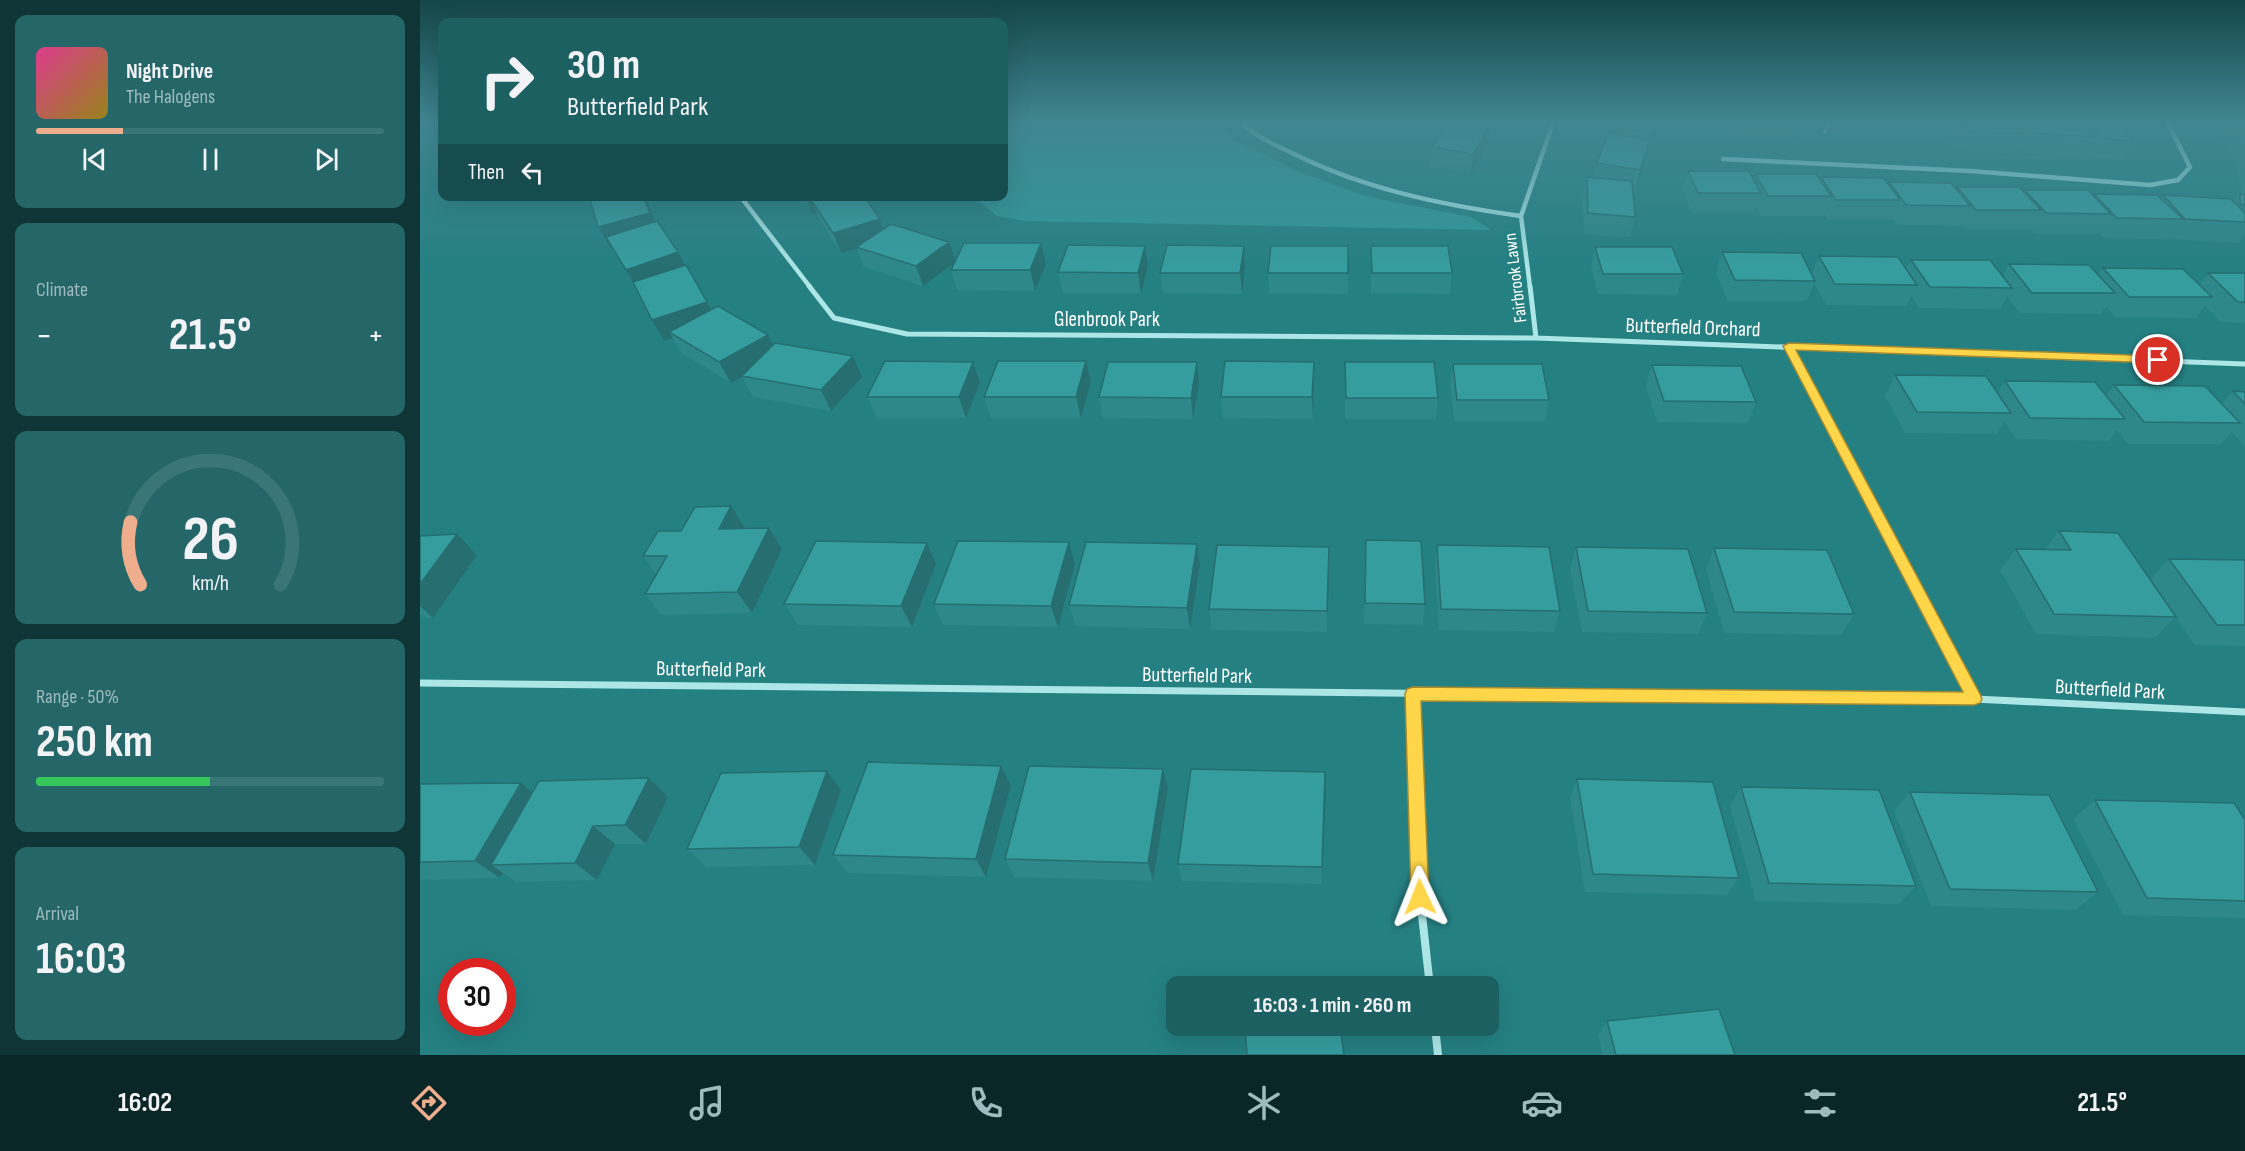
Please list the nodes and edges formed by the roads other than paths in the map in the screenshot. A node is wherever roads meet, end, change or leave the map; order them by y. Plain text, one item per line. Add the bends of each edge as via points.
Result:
1 (1334, 172) edge
2 (1536, 172) edge
3 (1988, 172) edge
4 (2187, 172) edge
5 (744, 201) edge
6 (1521, 216) junction
7 (1536, 338) junction
8 (1789, 346) junction
9 (2245, 364) edge
10 (420, 683) edge
11 (1413, 694) junction
12 (1974, 699) junction
13 (2245, 712) edge
14 (1429, 976) edge
15 (1436, 1036) edge
16 (1438, 1055) edge

1 - 6 street, Fairbrook Lawn via 1383,189
2 - 6 street, Fairbrook Lawn
3 - 4 street via 2158,184 2175,183
5 - 7 street, Glenbrook Park via 834,318 907,334
6 - 7 street, Fairbrook Lawn
7 - 8 street, Butterfield Orchard
8 - 9 street, Butterfield Orchard
8 - 12 street
10 - 11 street, Butterfield Park
11 - 12 street, Butterfield Park
11 - 14 street via 1420,897
12 - 13 street, Butterfield Park
15 - 16 street

